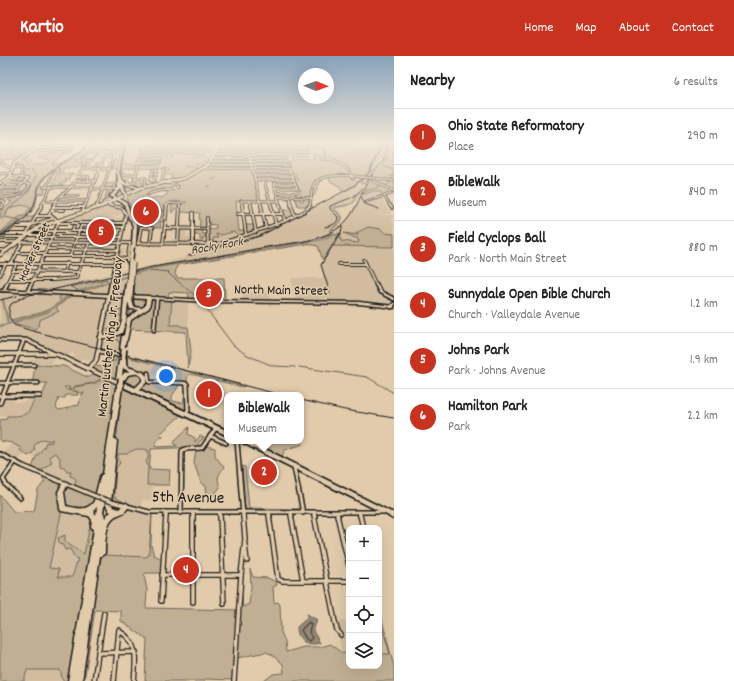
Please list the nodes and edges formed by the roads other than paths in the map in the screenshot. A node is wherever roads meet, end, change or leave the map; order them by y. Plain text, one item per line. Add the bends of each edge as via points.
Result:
1 (10, 172) edge
2 (21, 172) edge
3 (54, 172) edge
4 (80, 172) edge
5 (97, 172) edge
6 (109, 172) edge
7 (119, 172) joint
8 (120, 172) edge
9 (164, 172) edge
10 (195, 172) edge
11 (253, 172) edge
12 (291, 172) edge
13 (350, 172) edge
14 (0, 174) edge
15 (152, 174) joint
16 (135, 175) joint
17 (156, 175) joint
18 (351, 175) junction
19 (120, 176) junction
20 (254, 176) junction
21 (292, 176) junction
22 (10, 177) junction
23 (22, 177) junction
24 (77, 177) junction
25 (134, 178) junction
26 (14, 179) junction
27 (18, 179) dead end
28 (151, 179) junction
29 (353, 179) dead end
30 (127, 180) dead end
31 (255, 180) junction
32 (264, 180) junction
33 (273, 180) junction
34 (294, 180) junction
35 (75, 181) junction
36 (88, 181) junction
37 (94, 181) junction
38 (156, 181) dead end
39 (373, 181) dead end
40 (393, 181) edge
41 (2, 182) edge
42 (25, 183) junction
43 (163, 184) junction
44 (274, 184) junction
45 (295, 184) junction
46 (145, 186) dead end
47 (0, 187) edge
48 (51, 187) junction
49 (71, 187) junction
50 (3, 188) junction
51 (18, 188) junction
52 (91, 188) junction
53 (140, 188) junction
54 (275, 188) junction
55 (103, 189) junction
56 (109, 189) junction
57 (117, 189) dead end
58 (0, 192) edge
59 (276, 192) junction
60 (394, 192) edge
61 (19, 193) junction
62 (295, 193) dead end
63 (125, 195) junction
64 (148, 195) dead end
65 (61, 196) junction
66 (78, 196) dead end
67 (0, 197) edge
68 (278, 197) junction
69 (290, 197) junction
70 (385, 197) junction
71 (311, 198) junction
72 (117, 199) junction
73 (0, 200) edge
74 (43, 201) junction
75 (56, 201) junction
76 (86, 201) junction
77 (250, 201) junction
78 (260, 201) junction
79 (269, 201) junction
80 (279, 201) junction
81 (364, 202) dead end
82 (106, 204) junction
83 (53, 207) junction
84 (84, 207) junction
85 (0, 208) edge
86 (96, 208) junction
87 (392, 208) dead end
88 (52, 210) junction
89 (64, 210) dead end
90 (82, 213) junction
91 (193, 213) dead end
92 (238, 214) dead end
93 (243, 214) junction
94 (253, 214) junction
95 (263, 214) junction
96 (273, 214) junction
97 (283, 214) junction
98 (36, 216) junction
99 (51, 216) junction
100 (295, 216) junction
101 (55, 218) junction
102 (207, 218) dead end
103 (132, 219) junction
104 (285, 221) junction
105 (47, 222) junction
106 (58, 222) junction
107 (82, 223) junction
108 (96, 223) junction
109 (111, 223) junction
110 (124, 223) junction
111 (276, 225) junction
112 (74, 226) dead end
113 (81, 226) junction
114 (95, 226) junction
115 (110, 226) junction
116 (17, 227) dead end
117 (31, 227) junction
118 (124, 227) junction
119 (165, 228) junction
120 (179, 228) junction
121 (193, 228) junction
122 (207, 228) junction
123 (266, 228) junction
124 (54, 231) junction
125 (72, 231) junction
126 (79, 231) junction
127 (93, 231) junction
128 (256, 232) junction
129 (7, 234) dead end
130 (26, 235) junction
131 (246, 235) junction
132 (2, 237) dead end
133 (52, 237) junction
134 (77, 237) junction
135 (91, 237) junction
136 (98, 237) junction
137 (107, 237) junction
138 (121, 237) junction
139 (0, 242) edge
140 (17, 243) junction
141 (22, 243) junction
142 (36, 243) junction
143 (49, 243) junction
144 (74, 243) junction
145 (89, 243) junction
146 (96, 243) junction
147 (108, 244) junction
148 (120, 244) junction
149 (134, 244) junction
150 (150, 244) junction
151 (163, 244) junction
152 (178, 244) junction
153 (193, 244) junction
154 (208, 245) junction
155 (47, 249) junction
156 (72, 249) junction
157 (87, 249) junction
158 (107, 249) junction
159 (0, 250) edge
160 (119, 250) junction
161 (8, 251) junction
162 (17, 253) junction
163 (31, 253) junction
164 (44, 254) junction
165 (0, 255) edge
166 (70, 256) junction
167 (84, 256) junction
168 (117, 257) junction
169 (364, 260) dead end
170 (130, 262) junction
171 (6, 263) junction
172 (12, 263) junction
173 (17, 263) junction
174 (26, 263) junction
175 (40, 263) junction
176 (67, 263) junction
177 (0, 264) edge
178 (81, 264) junction
179 (116, 264) junction
180 (339, 264) dead end
181 (366, 264) junction
182 (13, 271) junction
183 (37, 271) junction
184 (64, 272) junction
185 (78, 272) junction
186 (0, 273) edge
187 (9, 280) junction
188 (33, 280) junction
189 (2, 290) edge
190 (28, 291) junction
191 (109, 295) junction
192 (132, 296) junction
193 (149, 297) junction
194 (157, 298) junction
195 (394, 299) edge
196 (128, 301) junction
197 (147, 303) junction
198 (393, 306) edge
199 (154, 330) dead end
200 (100, 337) junction
201 (0, 340) edge
202 (24, 340) junction
203 (125, 340) junction
204 (123, 349) junction
205 (98, 351) junction
206 (0, 354) edge
207 (19, 354) junction
208 (56, 354) junction
209 (112, 354) junction
210 (121, 357) junction
211 (110, 360) dead end
212 (0, 365) edge
213 (15, 365) junction
214 (34, 365) dead end
215 (88, 369) junction
216 (148, 373) dead end
217 (120, 379) junction
218 (0, 383) edge
219 (8, 383) junction
220 (38, 383) dead end
221 (119, 390) junction
222 (135, 390) junction
223 (2, 396) edge
224 (40, 396) dead end
225 (0, 403) edge
226 (185, 414) junction
227 (216, 428) junction
228 (115, 432) junction
229 (224, 432) edge
230 (210, 436) junction
231 (111, 442) junction
232 (224, 442) edge
233 (237, 444) edge
234 (250, 444) edge
235 (0, 454) edge
236 (15, 462) junction
237 (294, 465) junction
238 (65, 484) junction
239 (20, 498) dead end
240 (123, 509) junction
241 (85, 511) junction
242 (101, 512) junction
243 (244, 512) junction
244 (269, 512) junction
245 (386, 512) junction
246 (166, 513) junction
247 (181, 513) junction
248 (193, 513) junction
249 (220, 513) junction
250 (292, 513) junction
251 (303, 513) junction
252 (314, 513) junction
253 (336, 513) junction
254 (359, 513) junction
255 (394, 516) edge
256 (362, 525) edge
257 (245, 545) junction
258 (247, 561) dead end
259 (348, 561) edge
260 (192, 574) junction
261 (162, 575) junction
262 (222, 575) junction
263 (241, 575) junction
264 (303, 581) junction
265 (328, 581) junction
266 (346, 581) edge
267 (161, 601) dead end
268 (193, 602) dead end
269 (224, 604) dead end
270 (104, 613) dead end
271 (86, 614) junction
272 (341, 635) dead end
273 (117, 652) junction
274 (136, 652) junction
275 (98, 653) junction
276 (72, 681) edge
277 (78, 681) edge
278 (94, 681) edge
279 (114, 681) edge
280 (134, 681) edge
281 (234, 681) edge

1 - 22 main road
2 - 23 street
3 - 48 street via 45,187
4 - 24 street
5 - 37 street
6 - 55 street
7 - 53 highway via 123,183
7 - 63 highway, Martin Luther King Jr. Freeway
8 - 19 highway, Martin Luther King Jr. Freeway
9 - 43 street
10 - 43 main road via 182,180
11 - 20 street
12 - 21 street
13 - 18 street
14 - 22 street
15 - 17 street
15 - 28 street
16 - 19 street
16 - 25 street
17 - 28 street via 155,179
18 - 29 street
18 - 40 street, bridge
18 - 71 street via 333,175 318,180 313,184
19 - 63 highway, Martin Luther King Jr. Freeway
19 - 72 highway via 119,188 112,196
20 - 21 street
20 - 31 street
21 - 34 street
22 - 23 street
22 - 26 street
22 - 41 main road
23 - 42 street via 27,179
24 - 35 street
24 - 36 street via 89,177
25 - 30 street via 133,184
25 - 46 street via 146,178
26 - 27 street
26 - 41 street
28 - 38 street
31 - 32 street
31 - 78 street
32 - 33 street
32 - 79 street
33 - 34 street
33 - 44 street
34 - 45 street
35 - 36 street
35 - 49 street
36 - 37 street
37 - 52 street
39 - 60 street
41 - 42 street
41 - 47 street
42 - 51 street
42 - 61 street via 30,185 29,190 23,194
43 - 53 main road
43 - 64 street via 175,184 178,187 173,190 156,190
44 - 45 street
44 - 54 street
45 - 54 street via 297,189
47 - 50 street
48 - 49 street
48 - 74 street
49 - 52 street
49 - 65 street
50 - 51 street
50 - 58 street
51 - 61 street
52 - 55 street
52 - 76 street
53 - 63 highway via 128,186 125,188
53 - 72 main road
54 - 59 street
55 - 56 street
55 - 86 street
56 - 57 street
56 - 82 street via 106,198 110,200 104,202
58 - 61 street
59 - 62 street
59 - 68 street
60 - 70 street
61 - 67 street via 16,197
63 - 103 highway, Martin Luther King Jr. Freeway
63 - 149 highway, Martin Luther King Jr. Freeway via 135,226
65 - 66 street
65 - 75 street
68 - 69 street
68 - 80 street
69 - 71 street
69 - 100 street
70 - 81 street
70 - 87 street
71 - 100 street via 308,209
72 - 82 main road
72 - 103 highway via 126,204
73 - 85 street via 5,202
74 - 75 street
74 - 98 street
75 - 76 street
75 - 83 street
76 - 84 street
77 - 78 street
77 - 93 street via 241,201
77 - 94 street
78 - 79 street
78 - 95 street
79 - 80 street
79 - 96 street
80 - 97 street
82 - 86 main road
82 - 110 street via 124,209
83 - 84 street
83 - 88 street
84 - 90 street
86 - 90 main road
88 - 89 street
88 - 99 street via 49,215
90 - 106 main road
91 - 121 street
92 - 93 street
93 - 94 street
93 - 131 street
94 - 95 street
94 - 128 street
95 - 96 street
95 - 123 street
96 - 97 street
96 - 111 street
97 - 104 street
98 - 99 street
98 - 117 street
99 - 101 street
100 - 104 street
101 - 105 street
101 - 106 street
102 - 122 street
103 - 149 highway, Martin Luther King Jr. Freeway
104 - 111 street
105 - 106 main road
105 - 117 main road
105 - 117 street
106 - 107 street
106 - 124 street, Harker Street
107 - 108 street
107 - 113 street
108 - 109 street
108 - 114 street
109 - 110 street
109 - 115 street
110 - 118 street
111 - 123 street
112 - 125 street
113 - 114 street
113 - 126 street
114 - 115 street
114 - 127 street
115 - 118 street
115 - 137 street
116 - 117 street
117 - 124 street
117 - 130 main road
118 - 138 street
119 - 120 street
119 - 120 street via 168,204 180,204
119 - 151 street
120 - 121 street
120 - 152 street
121 - 122 street
121 - 153 street
122 - 154 street
123 - 128 street
124 - 125 street
124 - 133 street, Harker Street
125 - 126 street
126 - 127 street
126 - 134 street
127 - 135 street
128 - 131 street
129 - 130 street
130 - 132 street
130 - 133 street
130 - 140 main road
131 - 154 street
133 - 134 street
133 - 143 street, Harker Street
134 - 135 street
134 - 144 street
135 - 136 street
136 - 137 street
136 - 146 street
137 - 138 street
138 - 148 street
139 - 140 street
140 - 141 street
140 - 161 main road
141 - 142 street
141 - 162 street
142 - 143 street
142 - 163 street
143 - 144 street
143 - 155 street, Harker Street
144 - 145 street
144 - 156 street
145 - 146 street
145 - 157 street
146 - 147 street
147 - 148 street
147 - 158 street
148 - 149 street
148 - 160 street
149 - 150 street
149 - 150 street via 141,227 152,227
149 - 170 highway, Martin Luther King Jr. Freeway
150 - 151 street
151 - 152 street
152 - 153 street
153 - 154 street
155 - 156 street
155 - 164 street, Harker Street
156 - 157 street
156 - 166 street
157 - 158 street
157 - 167 street
158 - 160 street
159 - 161 street
160 - 168 street
161 - 165 main road
162 - 163 street
162 - 172 street
163 - 164 street
163 - 174 street
164 - 166 street
164 - 175 street, Harker Street
166 - 167 street
167 - 168 street
167 - 178 street
168 - 170 street
168 - 179 street
169 - 181 street
170 - 196 highway, Martin Luther King Jr. Freeway, bridge
171 - 172 street
171 - 177 street
171 - 186 street
172 - 173 street
173 - 174 street
173 - 182 street
174 - 175 street
175 - 176 street
175 - 183 street, Harker Street
176 - 178 street
176 - 184 street
178 - 179 street
178 - 185 street
179 - 191 street
180 - 181 street
181 - 195 street via 381,293
182 - 183 street
182 - 187 street
183 - 184 street
183 - 188 street, Harker Street
184 - 185 street
185 - 188 street via 76,278
187 - 188 street
187 - 189 street
188 - 190 street, Harker Street
189 - 190 highway, North Main Street
190 - 191 highway, North Main Street
191 - 192 highway, North Main Street
191 - 200 main road
192 - 193 highway, North Main Street
192 - 197 highway
193 - 194 highway, North Main Street
193 - 197 highway
193 - 203 highway via 147,307 129,319
194 - 198 highway, North Main Street
194 - 199 street
196 - 197 highway via 131,308 136,310 145,307
196 - 200 highway via 121,331 114,336
196 - 203 highway, Martin Luther King Jr. Freeway
196 - 204 highway, Martin Luther King Jr. Freeway
200 - 204 highway via 118,339
200 - 205 main road
201 - 202 street
202 - 207 street
202 - 208 street
203 - 204 highway, Martin Luther King Jr. Freeway
204 - 210 highway, Martin Luther King Jr. Freeway, bridge
205 - 209 street
205 - 215 main road via 95,363
206 - 207 main road
207 - 208 main road
207 - 213 street
208 - 215 main road
209 - 210 street
209 - 211 street
210 - 217 highway, Martin Luther King Jr. Freeway
210 - 222 highway via 125,367 141,372 145,377 144,382
212 - 213 street
213 - 214 street
213 - 219 street
215 - 222 main road
216 - 226 street via 149,382 183,383 188,386 188,410
217 - 221 highway, Martin Luther King Jr. Freeway, bridge
217 - 222 highway via 129,372 142,375 143,381
218 - 219 street
219 - 220 street
219 - 223 street
221 - 228 highway, Martin Luther King Jr. Freeway
221 - 231 highway, Martin Luther King Jr. Freeway
222 - 226 main road
223 - 224 street
223 - 225 street
226 - 227 main road
227 - 229 main road
227 - 230 street
228 - 240 highway via 108,504 112,510
228 - 242 highway, Martin Luther King Jr. Freeway
230 - 232 street
230 - 247 street via 201,448 182,451
231 - 241 highway via 97,503 92,509
231 - 242 highway, Martin Luther King Jr. Freeway
233 - 243 street
234 - 237 main road
235 - 236 street, 5th Avenue
236 - 238 street, 5th Avenue
236 - 239 street via 3,480
237 - 245 main road
237 - 251 street
238 - 240 street, 5th Avenue, bridge via 112,502
238 - 241 highway via 62,492 63,509
240 - 246 street, 5th Avenue
240 - 271 highway via 107,521
241 - 271 highway via 91,513 95,520
242 - 271 highway
243 - 244 street, 5th Avenue
243 - 249 street, 5th Avenue
243 - 257 street
244 - 250 street, 5th Avenue
244 - 264 street via 278,580
245 - 254 street, 5th Avenue
245 - 255 main road
246 - 247 street, 5th Avenue
246 - 261 street
247 - 248 street, 5th Avenue
248 - 249 street, 5th Avenue
248 - 260 street
249 - 262 street
250 - 251 street, 5th Avenue
250 - 264 street
251 - 252 street, 5th Avenue
252 - 253 street, 5th Avenue
252 - 265 street
253 - 254 street, 5th Avenue
253 - 259 street
254 - 256 street
257 - 258 street
257 - 263 street
260 - 261 street
260 - 262 street
260 - 268 street
261 - 267 street
262 - 263 street
262 - 269 street
263 - 281 street
264 - 265 street
265 - 266 street
265 - 272 street via 336,628
270 - 275 street
271 - 276 highway
271 - 277 highway
273 - 274 street
273 - 274 street via 119,630 131,639
273 - 275 street
273 - 279 street
274 - 280 street
275 - 278 street

